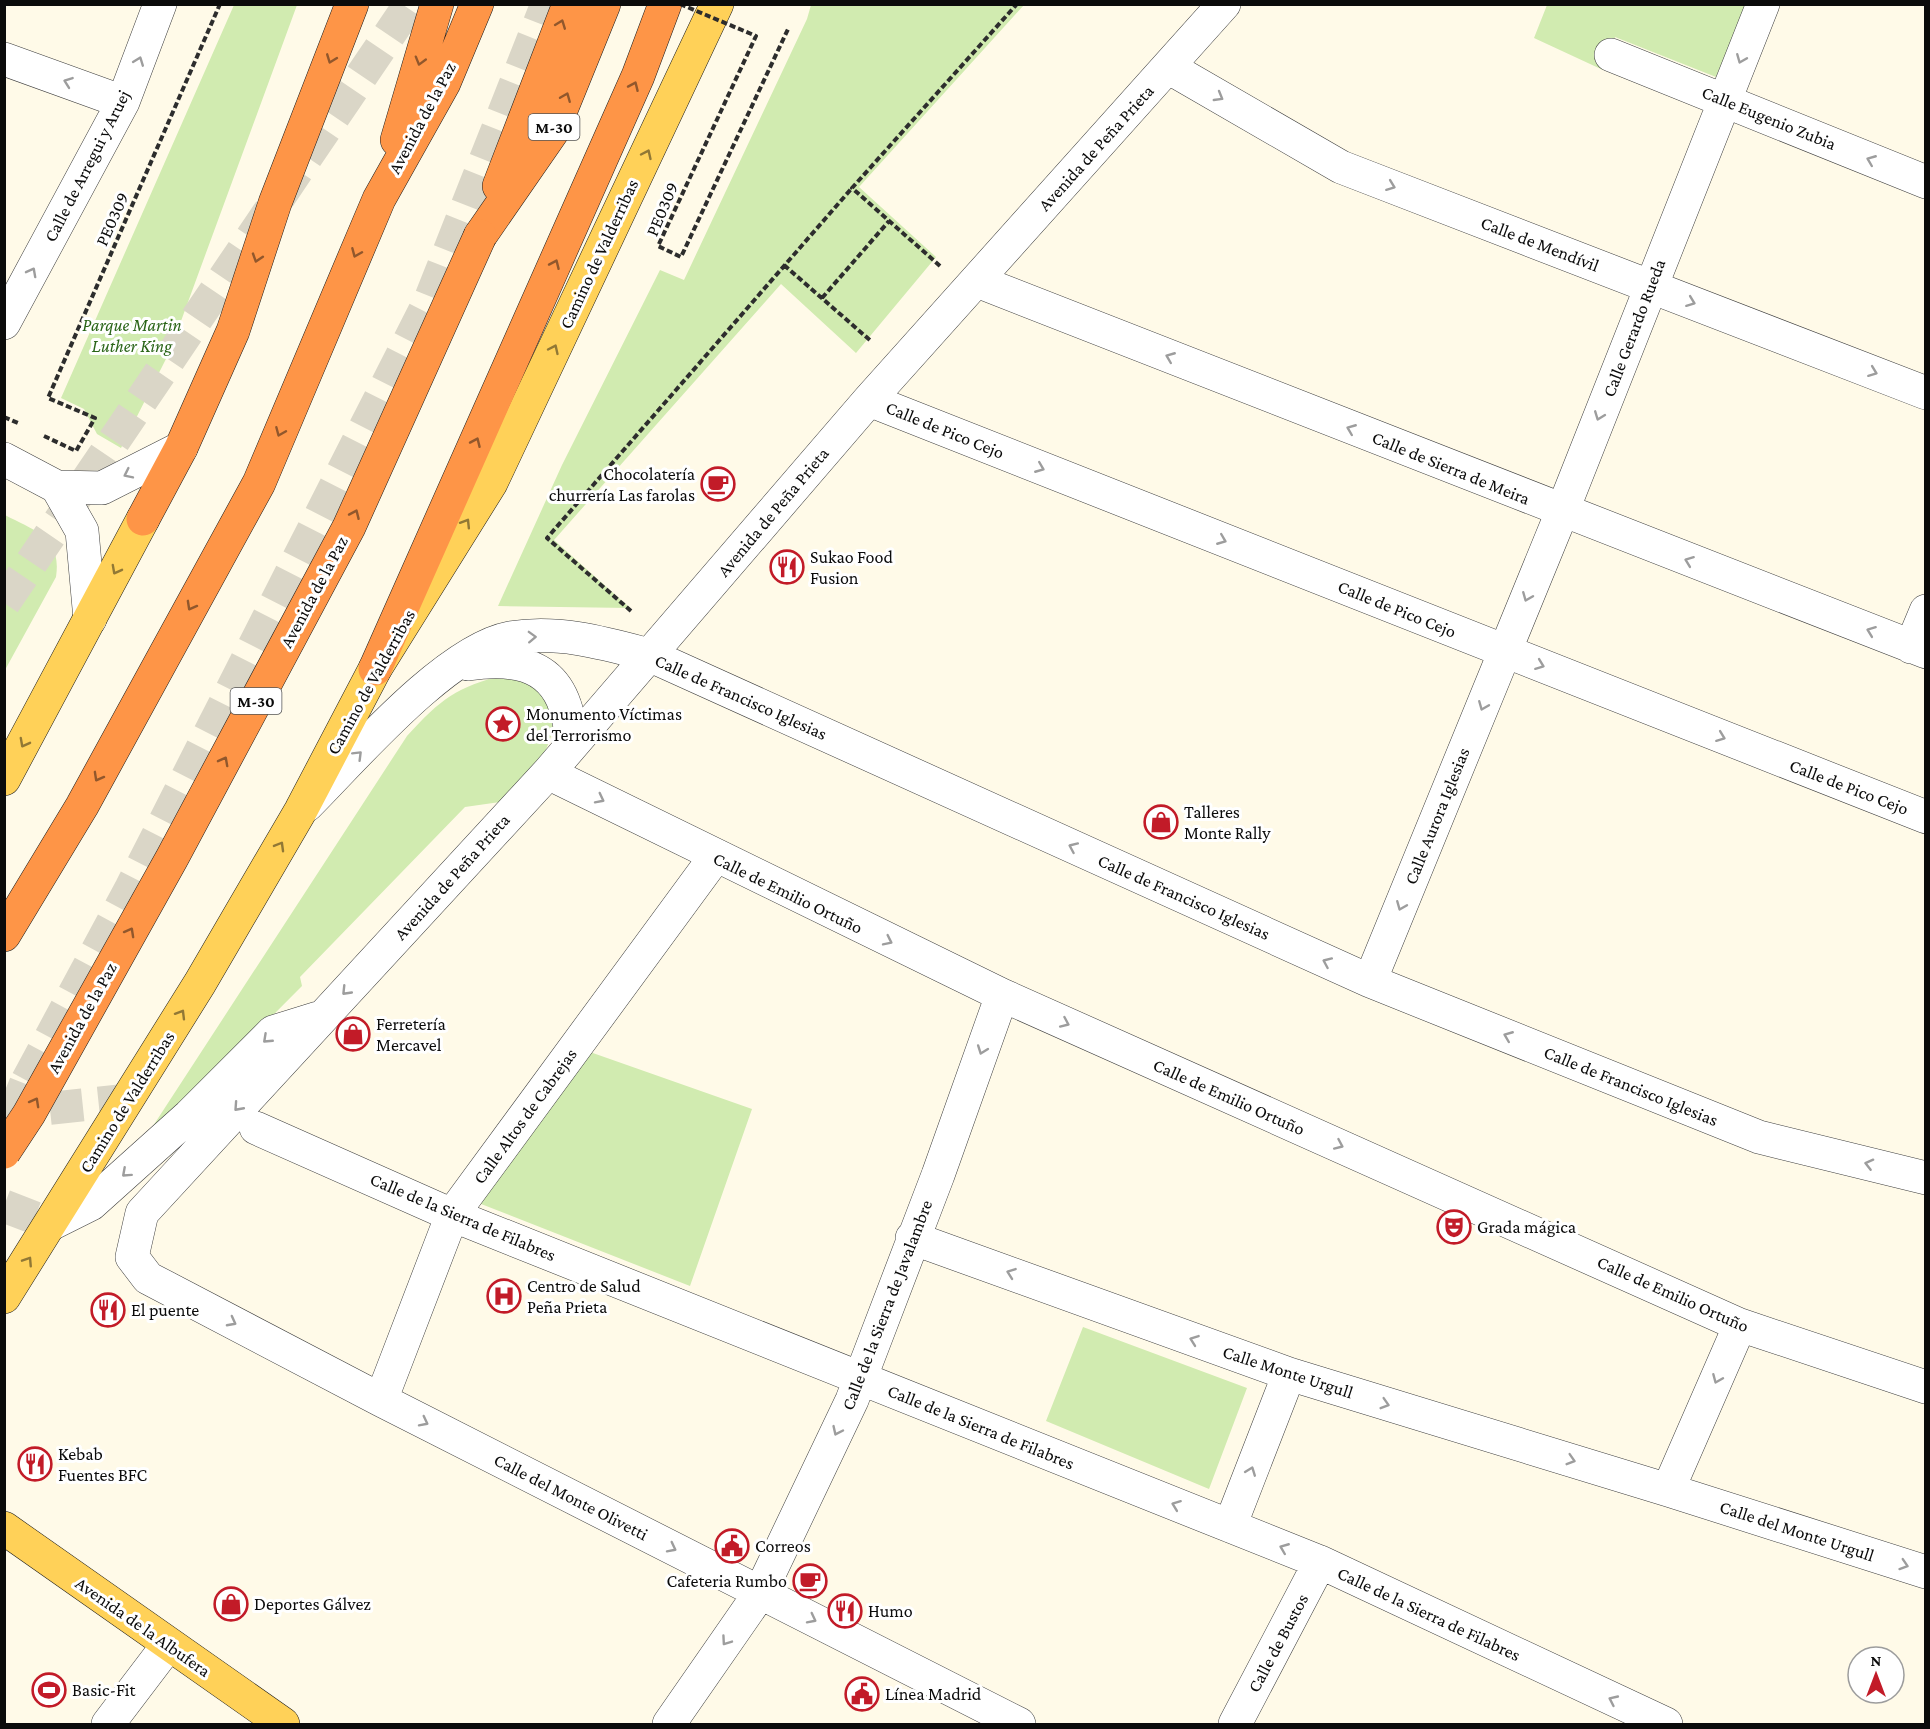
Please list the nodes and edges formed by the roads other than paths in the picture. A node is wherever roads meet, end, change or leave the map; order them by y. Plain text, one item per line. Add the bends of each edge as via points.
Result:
1 (160, 4) edge
2 (352, 4) edge
3 (437, 4) edge
4 (477, 4) edge
5 (568, 4) edge
6 (604, 4) edge
7 (665, 4) edge
8 (717, 4) edge
9 (725, 4) edge
10 (1224, 4) edge
11 (1763, 4) edge
12 (1203, 17) edge
13 (698, 46) junction
14 (1611, 55) dead end
15 (4, 59) edge
16 (1168, 67) junction
17 (1725, 100) junction
18 (123, 102) junction
19 (1926, 182) edge
20 (379, 199) junction
21 (480, 236) junction
22 (977, 281) junction
23 (1650, 286) junction
24 (4, 323) edge
25 (1926, 393) edge
26 (869, 400) junction
27 (181, 448) junction
28 (4, 459) edge
29 (57, 487) junction
30 (1562, 512) junction
31 (143, 519) joint
32 (1926, 611) edge
33 (90, 619) junction
34 (1918, 649) edge
35 (1505, 652) junction
36 (649, 655) junction
37 (450, 666) junction
38 (375, 669) junction
39 (573, 742) junction
40 (548, 773) junction
41 (4, 779) edge
42 (301, 810) junction
43 (1926, 817) edge
44 (715, 857) junction
45 (4, 935) edge
46 (1370, 981) junction
47 (1002, 995) junction
48 (320, 1017) junction
49 (256, 1128) dead end
50 (4, 1152) edge
51 (1926, 1178) edge
52 (452, 1215) junction
53 (51, 1224) junction
54 (912, 1238) junction
55 (132, 1257) joint
56 (4, 1297) edge
57 (1740, 1325) junction
58 (1288, 1374) junction
59 (861, 1378) junction
60 (1926, 1387) edge
61 (381, 1400) junction
62 (1668, 1490) junction
63 (1230, 1526) junction
64 (4, 1528) edge
65 (1320, 1563) junction
66 (1926, 1572) edge
67 (760, 1593) junction
68 (168, 1645) junction
69 (108, 1725) edge
70 (283, 1725) edge
71 (669, 1725) edge
72 (1019, 1725) edge
73 (1235, 1725) edge
74 (1666, 1725) edge

18 -> 1 street, Calle de Arregui y Aruej
2 -> 27 highway via 275,203 233,331
3 -> 20 highway
4 - 20 highway, Avenida de la Paz via 444,83
21 -> 5 highway, Avenida de la Paz / M-30
21 -> 6 highway, M-30 via 552,132
38 -> 7 highway via 638,76
8 - 13 main road
9 - 13 main road
10 - 12 street, Avenida de Peña Prieta
11 -> 17 street, Calle Gerardo Rueda
12 - 16 street, Avenida de Peña Prieta
38 -> 13 main road, Camino de Valderribas via 491,483
14 - 17 street, Calle Eugenio Zubia
18 -> 15 street
16 - 22 street, Avenida de Peña Prieta
16 -> 23 street, Calle de Mendívil via 1341,167
19 -> 17 street, Calle Eugenio Zubia
17 - 23 street, Calle Gerardo Rueda
24 -> 18 street, Calle de Arregui y Aruej
20 -> 45 highway, Avenida de la Paz via 259,483 82,806
50 -> 21 highway, Avenida de la Paz / M-30, bridge via 172,858 349,527
22 - 26 street, Avenida de Peña Prieta
30 -> 22 street, Calle de Sierra de Meira
23 -> 25 street, Calle de Mendívil
23 -> 30 street, Calle Gerardo Rueda
26 -> 35 street, Calle de Pico Cejo
26 - 36 street, Avenida de Peña Prieta
27 -> 29 street via 102,488
27 - 31 highway
28 - 29 street
29 - 33 street via 82,531
34 -> 30 street, Calle de Sierra de Meira
30 -> 35 street, Calle Gerardo Rueda
31 -> 33 main road
32 - 34 street
33 -> 41 main road
35 -> 43 street, Calle de Pico Cejo
35 -> 46 street, Calle Aurora Iglesias
37 -> 36 street, Calle de Francisco Iglesias via 488,645 525,637 593,640
36 - 39 street, Avenida de Peña Prieta
46 -> 36 street, Calle de Francisco Iglesias
37 - 39 street via 499,659 522,664 545,676 565,705
42 -> 37 street, Calle de Francisco Iglesias
38 - 42 main road, Camino de Valderribas
39 - 40 street, Avenida de Peña Prieta
40 -> 44 street, Calle de Emilio Ortuño
40 -> 48 street, Avenida de Peña Prieta
53 -> 42 main road, Camino de Valderribas
44 -> 47 street, Calle de Emilio Ortuño
44 - 52 street, Calle Altos de Cabrejas
51 -> 46 street, Calle de Francisco Iglesias via 1759,1137
47 -> 54 street, Calle de la Sierra de Javalambre
47 -> 57 street, Calle de Emilio Ortuño
48 -> 53 street, Avenida de Peña Prieta via 273,1032 189,1116 91,1204
48 -> 55 street, Avenida de Peña Prieta via 142,1213
49 - 52 street, Calle de la Sierra de Filabres
52 - 59 street, Calle de la Sierra de Filabres
52 - 61 street, Calle Altos de Cabrejas
56 -> 53 main road, Camino de Valderribas
58 -> 54 street, Calle Monte Urgull
54 - 59 street, Calle de la Sierra de Javalambre
55 -> 61 street, Calle del Monte Olivetti via 148,1278
57 - 60 street, Calle de Emilio Ortuño
57 -> 62 street
58 -> 62 street, Calle Monte Urgull
63 -> 58 street
63 -> 59 street, Calle de la Sierra de Filabres
59 -> 67 street, Calle de la Sierra de Javalambre
61 -> 67 street, Calle del Monte Olivetti
62 -> 66 street, Calle del Monte Urgull
65 -> 63 street, Calle de la Sierra de Filabres
64 - 68 main road, Avenida de la Albufera
65 - 73 street, Calle de Bustos
74 -> 65 street, Calle de la Sierra de Filabres
67 -> 71 street, Calle de la Sierra de Javalambre
67 -> 72 street, Calle del Monte Olivetti
68 - 69 street
68 - 70 main road, Avenida de la Albufera

